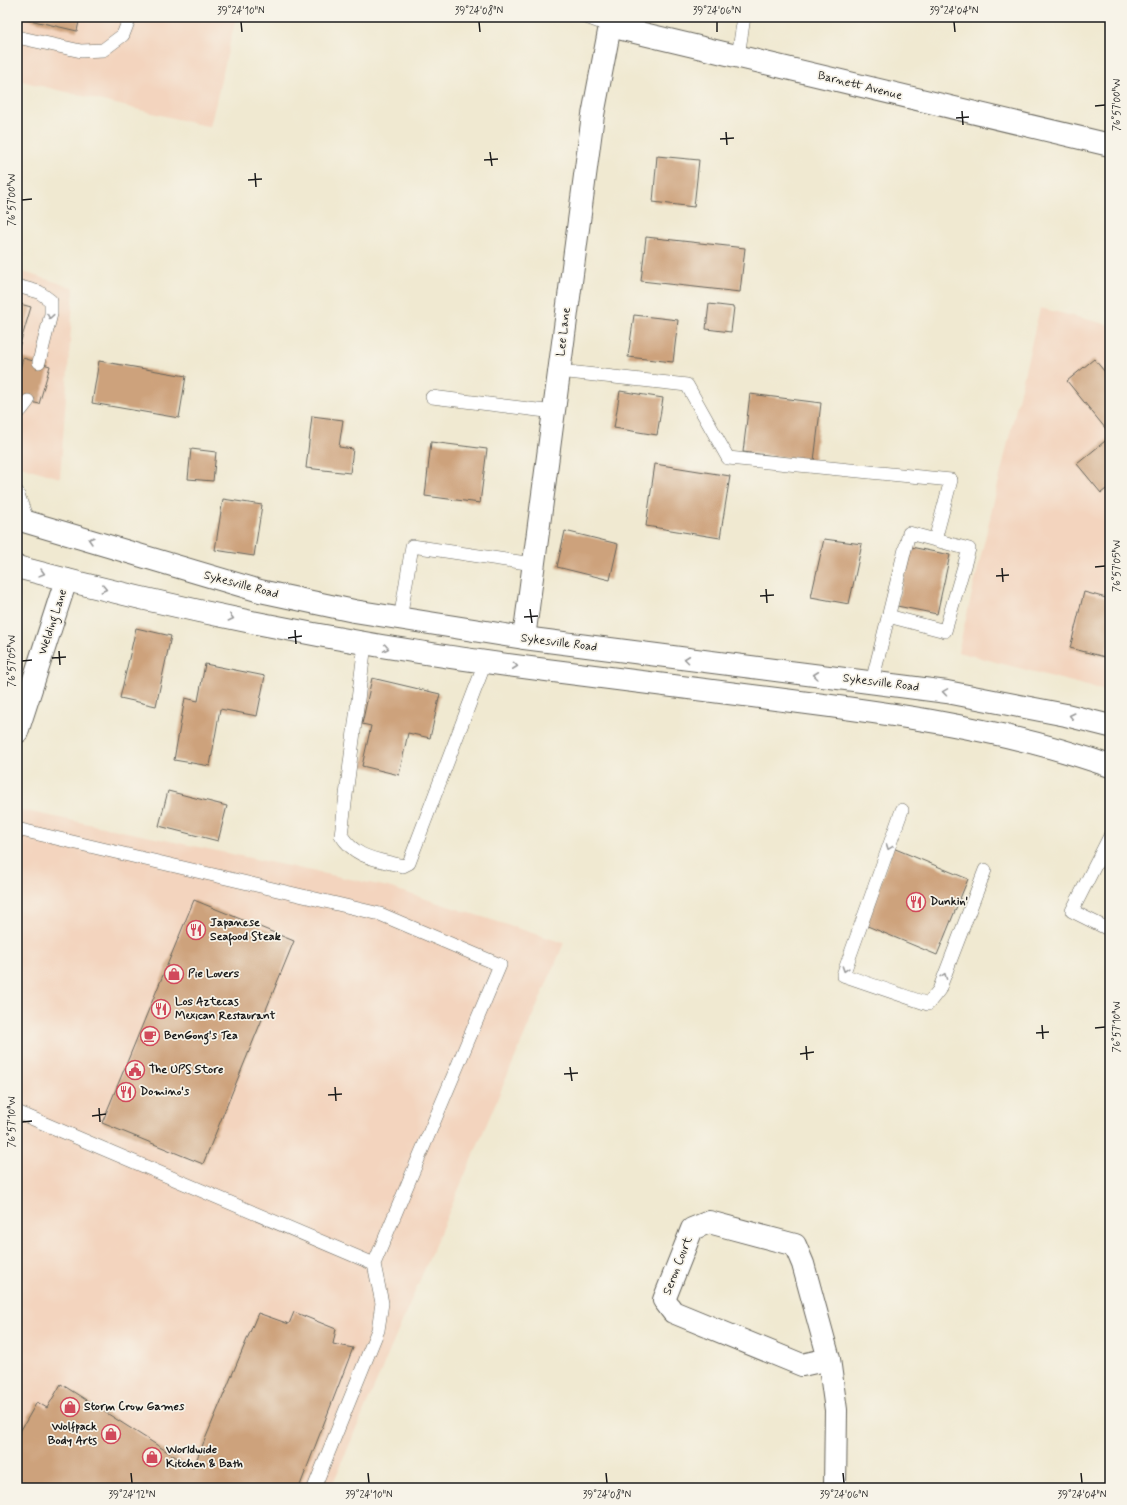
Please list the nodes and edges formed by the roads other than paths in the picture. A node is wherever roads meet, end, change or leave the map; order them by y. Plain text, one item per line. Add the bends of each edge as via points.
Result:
1 (130, 17) edge
2 (586, 17) edge
3 (744, 17) edge
4 (611, 21) edge
5 (17, 37) edge
6 (738, 56) junction
7 (1110, 145) edge
8 (17, 286) edge
9 (39, 362) dead end
10 (559, 372) junction
11 (432, 397) dead end
12 (28, 401) dead end
13 (17, 411) edge
14 (554, 412) junction
15 (17, 492) edge
16 (23, 521) edge
17 (935, 540) junction
18 (533, 564) junction
19 (17, 567) edge
20 (66, 580) junction
21 (888, 616) junction
22 (400, 620) junction
23 (524, 638) junction
24 (365, 644) junction
25 (485, 663) junction
26 (872, 682) junction
27 (1110, 726) edge
28 (17, 732) edge
29 (1110, 766) edge
30 (902, 810) dead end
31 (17, 829) edge
32 (1110, 836) edge
33 (985, 870) dead end
34 (1110, 930) edge
35 (17, 1112) edge
36 (374, 1264) junction
37 (829, 1359) junction
38 (17, 1486) edge
39 (20, 1488) edge
40 (314, 1488) edge
41 (835, 1488) edge

1 - 5 lane via 123,35 103,50 81,51
2 - 4 lane
3 - 6 lane
4 - 6 main road, Barnett Avenue
4 - 10 main road, Lee Lane via 593,115
6 - 7 main road, Barnett Avenue
8 -> 9 lane via 39,292 51,301 51,314
10 - 14 main road, Lee Lane
10 - 17 lane via 686,385 728,458 951,480
11 - 14 lane
12 - 13 lane
14 - 18 main road, Lee Lane
15 - 16 lane
22 -> 16 main road, Sykesville Road via 260,591
17 - 21 lane via 909,533
17 - 21 lane via 969,549 945,631
18 - 22 lane via 412,546
18 - 23 main road, Lee Lane
19 -> 20 main road
20 -> 24 main road via 240,620
20 - 28 main road, Welding Lane
21 - 26 lane
22 - 23 main road, Sykesville Road
26 -> 23 main road, Sykesville Road
24 -> 25 main road
24 - 25 lane via 341,835 348,846 358,854 403,866 408,863
25 -> 29 main road via 836,706 1021,739
27 -> 26 main road, Sykesville Road via 1006,703
30 -> 33 lane via 842,975 928,1004 939,990
31 - 36 lane via 380,914 500,965
32 - 34 lane via 1072,911
35 - 36 lane
36 - 40 lane via 382,1303 378,1330
37 - 37 main road, Seron Court via 802,1365 673,1312 664,1300 692,1229 709,1222 795,1245 803,1264
37 - 41 main road, Seron Court via 836,1410
38 - 39 lane

